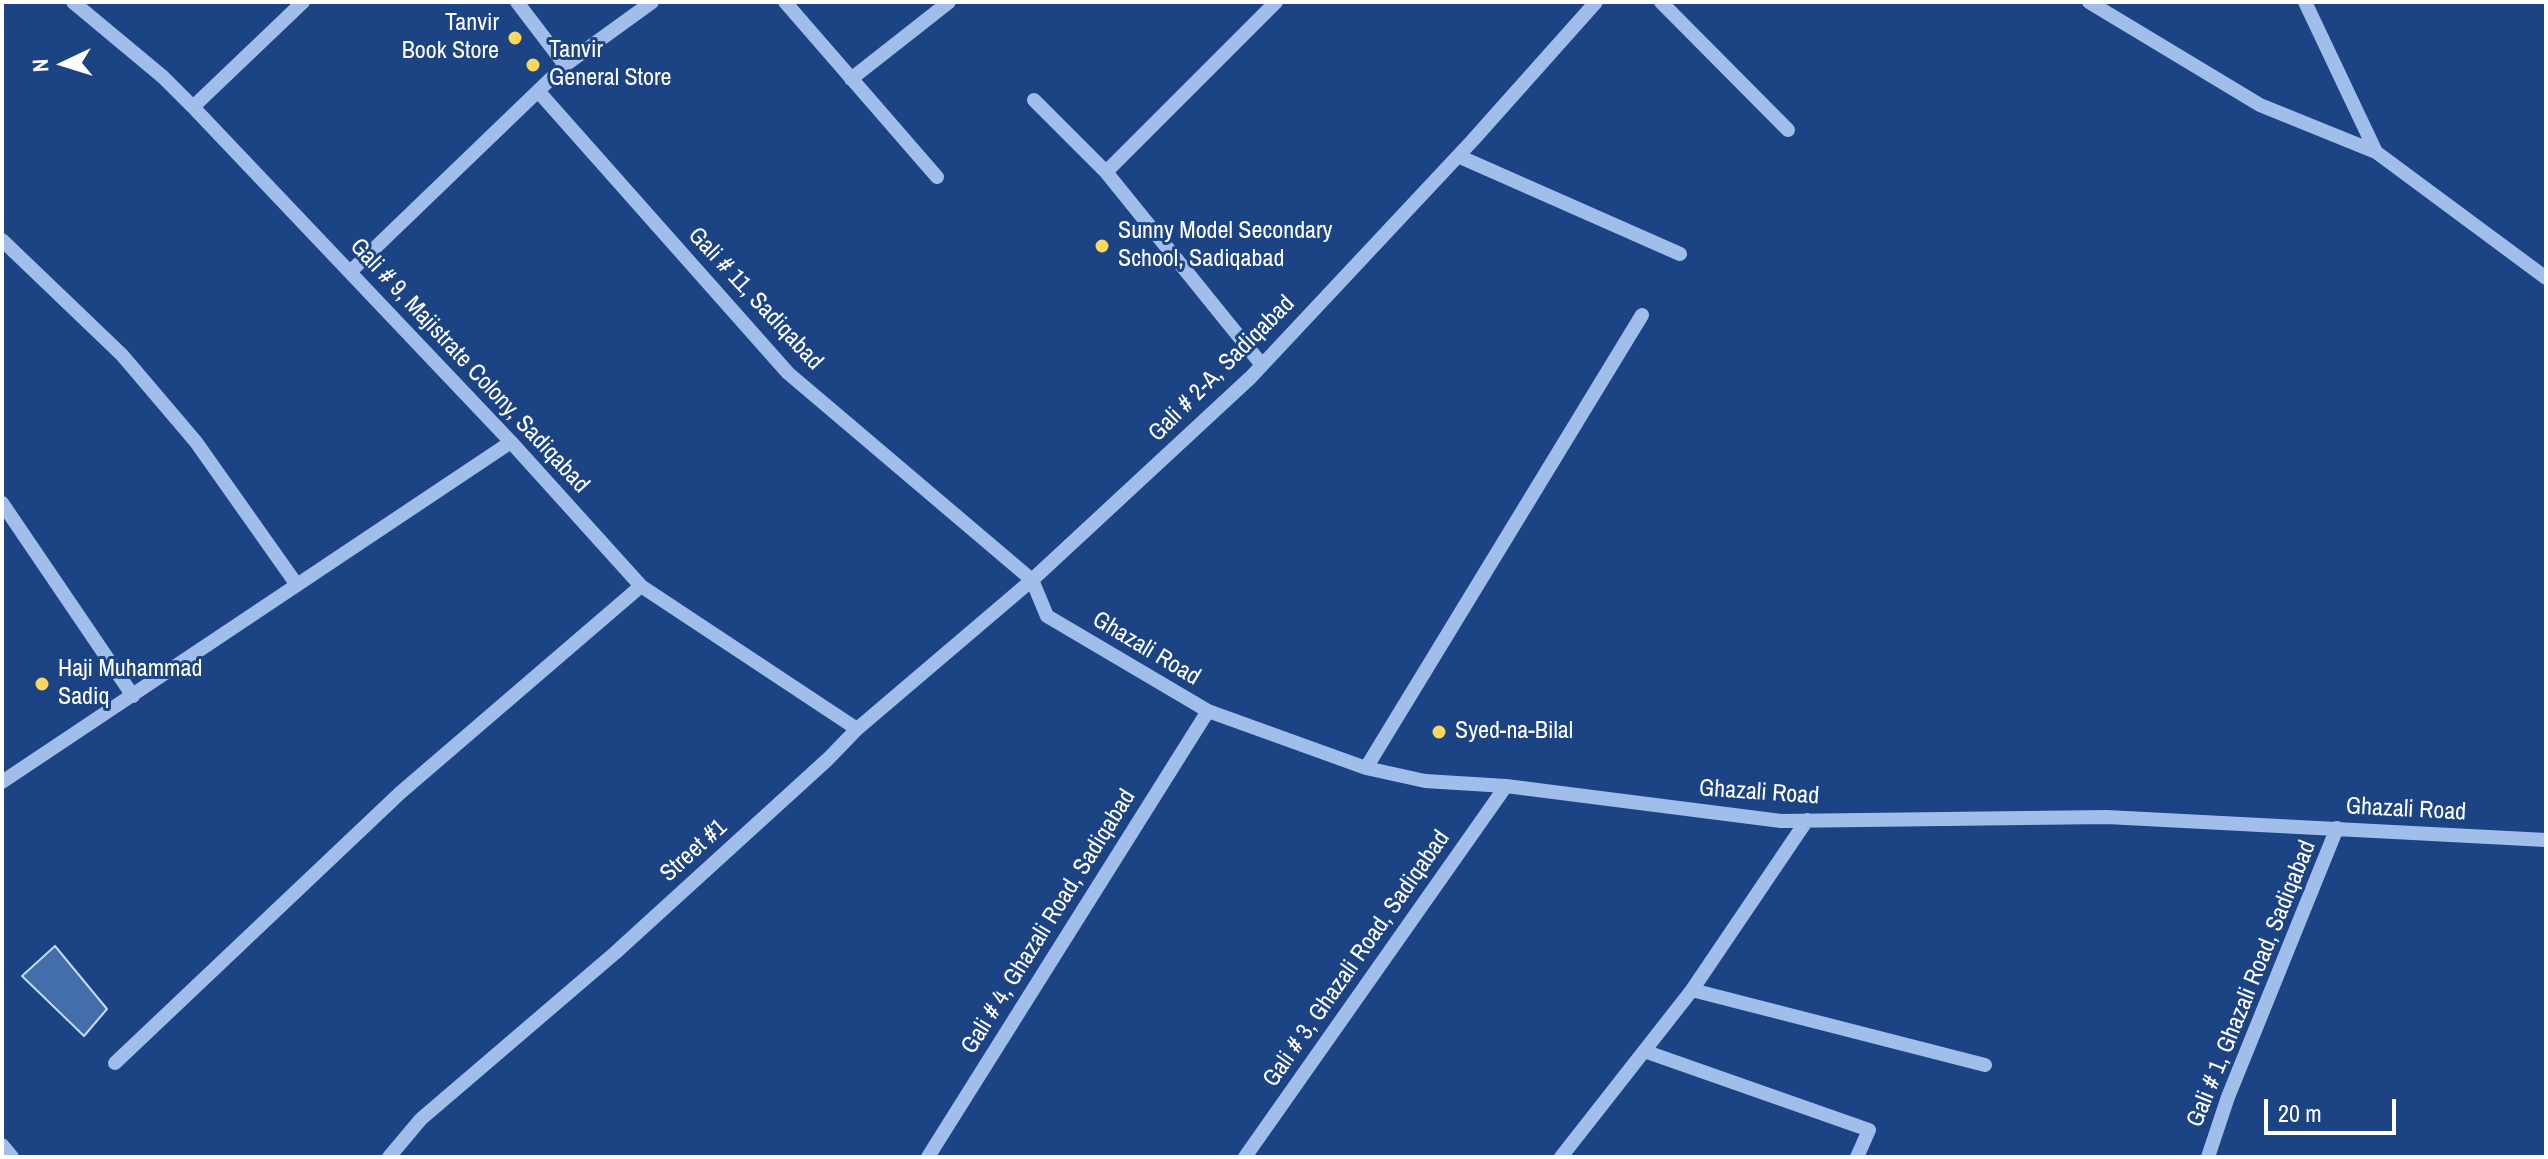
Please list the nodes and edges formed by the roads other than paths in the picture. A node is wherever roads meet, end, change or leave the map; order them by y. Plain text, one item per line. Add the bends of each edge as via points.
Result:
1 (73, 2) edge
2 (303, 2) edge
3 (517, 2) edge
4 (652, 2) edge
5 (785, 2) edge
6 (949, 2) edge
7 (1276, 2) edge
8 (1596, 2) edge
9 (1661, 2) edge
10 (2089, 2) edge
11 (2305, 2) edge
12 (565, 65) junction
13 (851, 79) junction
14 (538, 91) junction
15 (1034, 100) dead end
16 (193, 107) junction
17 (1788, 130) dead end
18 (2376, 152) junction
19 (1458, 156) junction
20 (1106, 172) junction
21 (937, 177) dead end
22 (2, 240) edge
23 (1680, 254) dead end
24 (351, 271) junction
25 (2546, 278) edge
26 (1642, 315) dead end
27 (1262, 365) junction
28 (511, 442) junction
29 (2, 503) edge
30 (1032, 580) junction
31 (297, 585) junction
32 (641, 586) junction
33 (133, 696) junction
34 (1208, 711) junction
35 (857, 729) junction
36 (1366, 768) junction
37 (2, 782) edge
38 (1506, 786) junction
39 (1807, 820) junction
40 (2337, 828) junction
41 (2546, 840) edge
42 (1692, 990) junction
43 (1644, 1051) junction
44 (115, 1063) dead end
45 (1985, 1065) dead end
46 (2, 1145) edge
47 (12, 1157) edge
48 (389, 1157) edge
49 (928, 1157) edge
50 (1245, 1157) edge
51 (1561, 1157) edge
52 (1857, 1157) edge
53 (2208, 1157) edge

1 - 16 street, Gali # 9, Majistrate Colony, Sadiqabad
2 - 16 street
3 - 12 street
4 - 12 street
5 - 13 street
6 - 13 street
7 - 20 street
8 - 19 street, Gali # 2-A, Sadiqabad
9 - 17 street
10 - 18 street via 2260,105
11 - 18 street
12 - 14 street
13 - 21 street
14 - 24 street
14 - 30 street, Gali # 11, Sadiqabad via 788,373
15 - 20 street
16 - 24 street, Gali # 9, Majistrate Colony, Sadiqabad
18 - 25 street
19 - 23 street
19 - 27 street, Gali # 2-A, Sadiqabad
20 - 27 street
22 - 31 street via 122,355 196,442
24 - 28 street, Gali # 9, Majistrate Colony, Sadiqabad
26 - 36 street
27 - 30 street, Gali # 2-A, Sadiqabad
28 - 31 street
28 - 32 street, Gali # 9, Majistrate Colony, Sadiqabad
29 - 33 street
30 - 34 street, Ghazali Road via 1047,616
30 - 35 street, Street #1
31 - 33 street
32 - 35 street, Gali # 9, Majistrate Colony, Sadiqabad
32 - 44 street via 400,793
33 - 37 street
34 - 36 street, Ghazali Road
34 - 49 street, Gali # 4, Ghazali Road, Sadiqabad
35 - 48 street, Street #1 via 615,953 421,1119
36 - 38 street, Ghazali Road via 1425,781
38 - 39 street, Ghazali Road
38 - 50 street, Gali # 3, Ghazali Road, Sadiqabad
39 - 40 street, Ghazali Road via 2107,817
39 - 42 street
40 - 41 street, Ghazali Road
40 - 53 street, Gali # 1, Ghazali Road, Sadiqabad
42 - 43 street
42 - 45 street
43 - 51 street
43 - 52 street via 1869,1130
46 - 47 street

